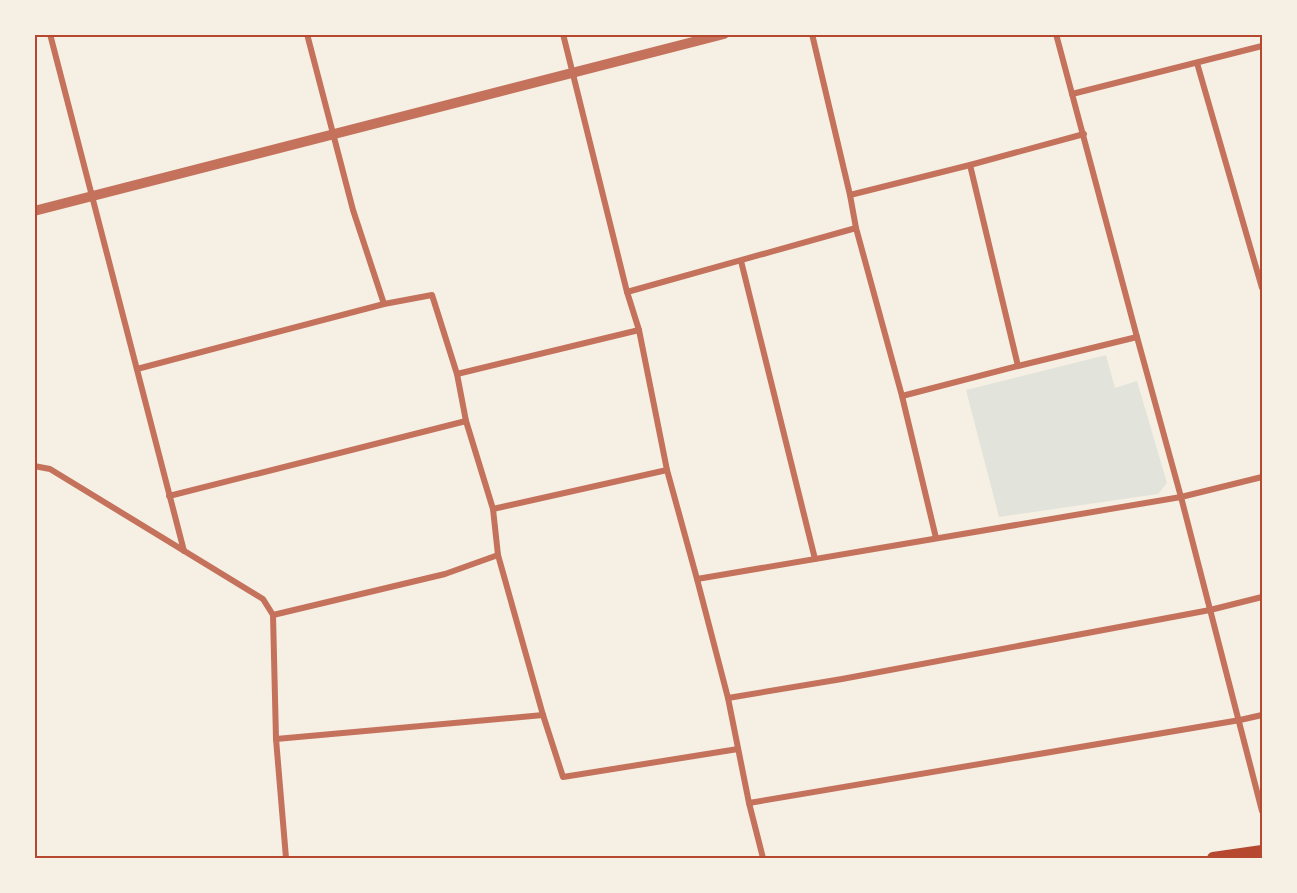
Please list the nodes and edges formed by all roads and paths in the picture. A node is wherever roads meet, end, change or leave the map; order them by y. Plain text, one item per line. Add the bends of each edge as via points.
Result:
1 (50, 34) edge
2 (307, 34) edge
3 (563, 34) edge
4 (724, 34) edge
5 (812, 34) edge
6 (1056, 34) edge
7 (1263, 46) edge
8 (1197, 63) junction
9 (572, 73) junction
10 (1072, 94) junction
11 (333, 134) junction
12 (1084, 134) junction
13 (970, 165) junction
14 (850, 195) junction
15 (92, 196) junction
16 (34, 211) edge
17 (856, 228) junction
18 (741, 261) junction
19 (1263, 288) edge
20 (627, 292) junction
21 (384, 304) junction
22 (639, 330) junction
23 (1137, 337) junction
24 (1018, 366) junction
25 (137, 369) junction
26 (457, 374) junction
27 (903, 396) junction
28 (466, 421) junction
29 (34, 466) edge
30 (667, 470) junction
31 (1263, 477) edge
32 (169, 496) junction
33 (1182, 497) junction
34 (493, 509) junction
35 (936, 538) junction
36 (183, 551) junction
37 (498, 555) junction
38 (815, 559) junction
39 (697, 579) junction
40 (1263, 597) edge
41 (1210, 610) junction
42 (273, 615) junction
43 (728, 698) junction
44 (543, 715) junction
45 (1263, 715) edge
46 (1240, 720) junction
47 (276, 739) junction
48 (738, 749) junction
49 (749, 803) junction
50 (1263, 811) edge
51 (1263, 851) edge
52 (286, 858) edge
53 (763, 858) edge
54 (1212, 858) edge

1 - 15 street
2 - 11 street
3 - 9 street
4 - 9 street
5 - 14 street
6 - 10 street
7 - 8 street
8 - 10 street
8 - 19 street
9 - 11 street
9 - 20 street
10 - 12 street
11 - 15 street
11 - 21 street
12 - 13 street
12 - 23 street
13 - 14 street
13 - 24 street
14 - 17 street
15 - 16 street
15 - 25 street
17 - 18 street
17 - 27 street
18 - 20 street
18 - 38 street
20 - 22 street
21 - 25 street
21 - 26 street via 432,295
22 - 26 street
22 - 30 street
23 - 24 street
23 - 33 street
24 - 27 street
25 - 32 street
26 - 28 street
27 - 35 street
28 - 32 street
28 - 34 street
29 - 36 street via 51,469
30 - 34 street
30 - 39 street
31 - 33 street
32 - 36 street
33 - 35 street
33 - 41 street
34 - 37 street
35 - 38 street
36 - 42 street via 263,599
37 - 42 street via 445,574
37 - 44 street
38 - 39 street
39 - 43 street
40 - 41 street
41 - 43 street
41 - 46 street
42 - 47 street
43 - 48 street
44 - 47 street
44 - 48 street via 563,777
45 - 46 street
46 - 49 street
46 - 50 street
47 - 52 street
48 - 49 street
49 - 53 street
51 - 54 main road

